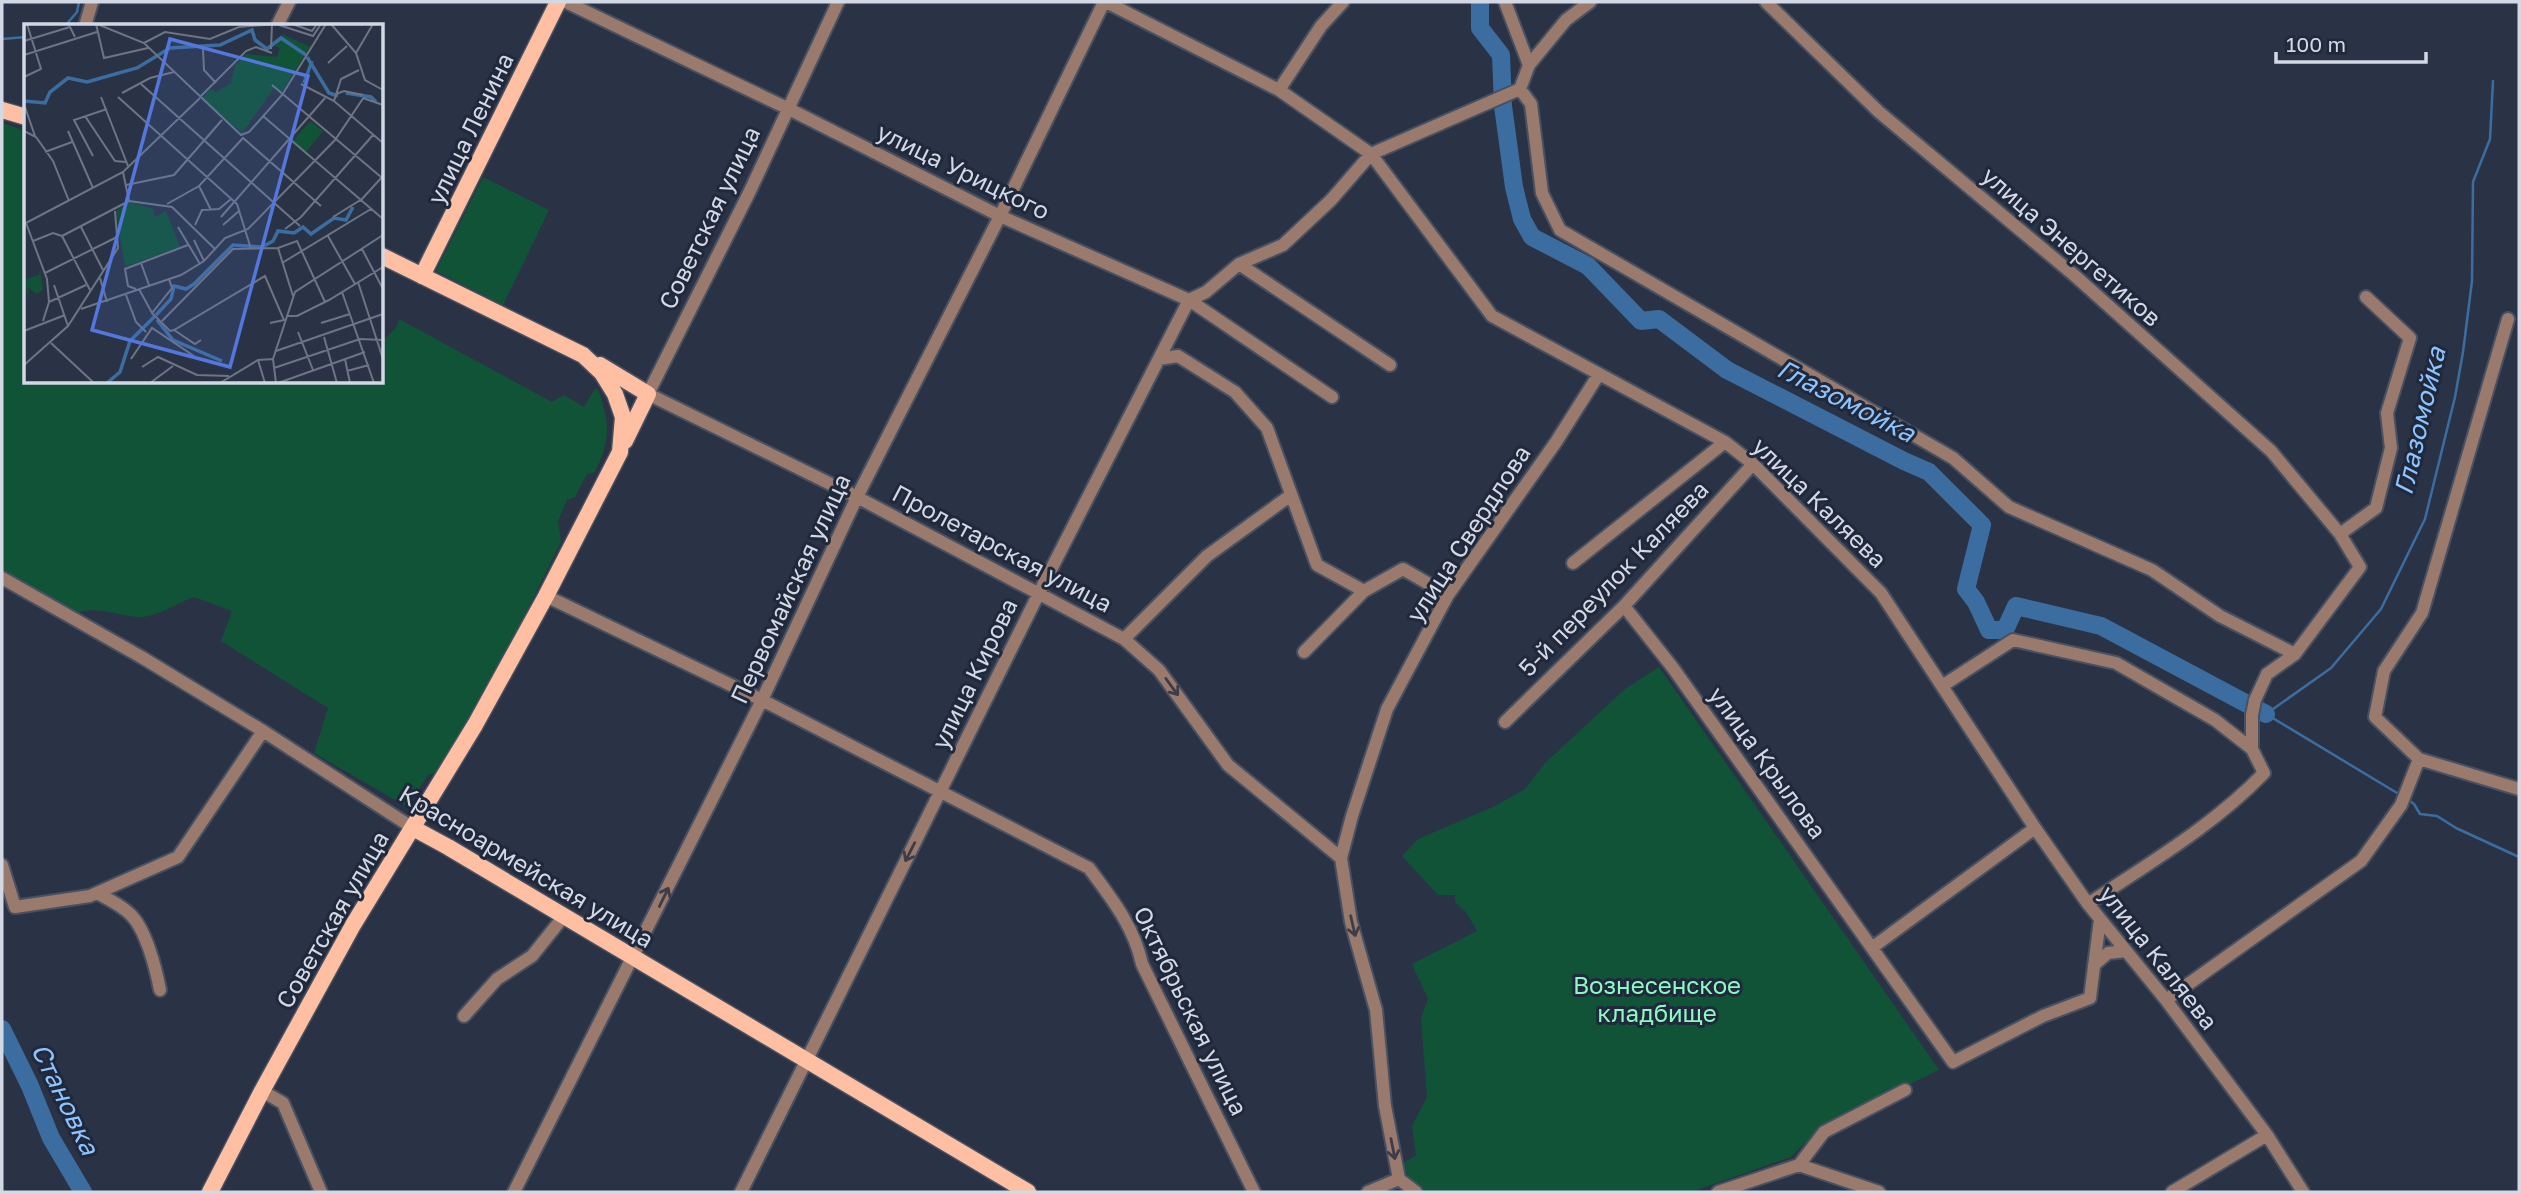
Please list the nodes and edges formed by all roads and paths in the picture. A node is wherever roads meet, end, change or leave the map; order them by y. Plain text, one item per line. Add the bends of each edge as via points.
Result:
1 (92, 2) edge
2 (289, 2) edge
3 (558, 2) edge
4 (566, 2) edge
5 (838, 2) edge
6 (1105, 2) edge
7 (1343, 2) edge
8 (1505, 2) edge
9 (1590, 2) edge
10 (1766, 2) edge
11 (86, 24) edge
12 (278, 24) edge
13 (1529, 65) junction
14 (1520, 89) junction
15 (1279, 90) junction
16 (789, 109) junction
17 (2, 110) edge
18 (24, 116) edge
19 (1371, 153) junction
20 (1000, 216) junction
21 (383, 256) edge
22 (1239, 264) junction
23 (422, 276) junction
24 (2365, 298) dead end
25 (1189, 300) junction
26 (2508, 319) dead end
27 (583, 355) junction
28 (1159, 359) junction
29 (1390, 365) dead end
30 (1599, 374) junction
31 (648, 394) junction
32 (1332, 397) dead end
33 (623, 418) joint
34 (1725, 442) junction
35 (620, 452) junction
36 (1753, 464) junction
37 (1291, 495) junction
38 (857, 497) junction
39 (2340, 534) junction
40 (1573, 563) dead end
41 (2, 578) edge
42 (1364, 591) junction
43 (1039, 593) junction
44 (1448, 595) junction
45 (546, 596) junction
46 (1623, 606) junction
47 (1124, 639) junction
48 (1304, 652) dead end
49 (2295, 654) junction
50 (1942, 686) junction
51 (762, 700) junction
52 (1505, 722) dead end
53 (262, 731) junction
54 (2252, 749) junction
55 (2419, 759) junction
56 (2519, 789) edge
57 (940, 791) junction
58 (413, 828) junction
59 (2035, 828) junction
60 (1342, 858) junction
61 (2, 865) edge
62 (97, 893) junction
63 (2088, 904) junction
64 (564, 916) junction
65 (2100, 919) junction
66 (1873, 947) junction
67 (2126, 951) junction
68 (633, 958) junction
69 (2094, 965) junction
70 (160, 990) dead end
71 (2166, 1000) junction
72 (464, 1016) dead end
73 (807, 1059) junction
74 (1905, 1090) dead end
75 (262, 1091) junction
76 (2267, 1135) junction
77 (1800, 1165) junction
78 (1399, 1179) junction
79 (209, 1192) edge
80 (321, 1192) edge
81 (514, 1192) edge
82 (741, 1192) edge
83 (1028, 1192) edge
84 (1254, 1192) edge
85 (1368, 1192) edge
86 (1416, 1192) edge
87 (1718, 1192) edge
88 (1879, 1192) edge
89 (2172, 1192) edge
90 (2303, 1192) edge

1 - 11 street
2 - 12 street
3 - 23 main road, улица Ленина
4 - 16 street, улица Урицкого
5 - 16 street, Советская улица
6 - 15 street, улица Каляева
6 - 20 street, Первомайская улица
7 - 15 street via 1321,26
8 - 13 street
9 - 13 street via 1566,20
10 - 39 street, улица Энергетиков via 1879,112 2074,275 2271,452
13 - 14 street
14 - 19 street
14 - 49 street via 1531,104 1542,193 1560,230 1953,458 2009,507 2152,570 2220,616
15 - 19 street, улица Каляева
16 - 20 street, улица Урицкого
16 - 31 street, Советская улица
17 - 18 main road
19 - 22 street via 1331,200 1283,245
19 - 30 street, улица Каляева via 1492,316
20 - 25 street, улица Урицкого
20 - 38 street, Первомайская улица
21 - 23 main road, Пролетарская улица
22 - 25 street
22 - 29 street
23 - 27 main road, Пролетарская улица
24 - 39 street via 2410,338 2388,414 2391,448 2376,508
25 - 28 street, улица Кирова
25 - 32 street, улица Урицкого
26 - 55 street via 2422,613 2384,671 2375,717
27 - 31 main road, Пролетарская улица
27 - 33 main road, Пролетарская улица via 609,383
28 - 37 street via 1178,356 1235,392 1267,428
28 - 43 street, улица Кирова
30 - 34 street, улица Каляева
30 - 44 street, улица Свердлова
31 - 35 main road, Советская улица
31 - 38 street, Пролетарская улица
33 - 35 main road, Советская улица
34 - 36 street, улица Каляева
34 - 40 street
35 - 45 main road, Советская улица
36 - 46 street, 5-й переулок Каляева
36 - 50 street, улица Каляева via 1881,593
37 - 42 street via 1317,565
37 - 47 street via 1207,556
38 - 43 street, Пролетарская улица
38 - 51 street, Первомайская улица
39 - 49 street, улица Энергетиков via 2360,567
41 - 53 street, Красноармейская улица
42 - 44 street via 1403,569
42 - 48 street
43 - 47 street, Пролетарская улица
43 - 57 street, улица Кирова
44 - 60 street, улица Свердлова via 1387,709
45 - 51 street, Октябрьская улица
45 - 58 main road, Советская улица
46 - 52 street, 5-й переулок Каляева
46 - 66 street, улица Крылова via 1673,668
47 -> 60 street, Пролетарская улица via 1159,670 1228,765
49 - 54 street via 2267,674 2255,700
50 - 54 street via 2012,640 2116,663 2215,720
50 - 59 street, улица Каляева
51 - 57 street, Октябрьская улица
68 -> 51 street, Первомайская улица
53 - 58 street, Красноармейская улица
53 - 62 street via 178,857
54 - 63 street via 2264,773 2243,794 2198,831
55 - 56 street
55 - 71 street via 2401,805 2361,860
57 -> 73 street, улица Кирова
57 - 84 street, Октябрьская улица via 1089,868 1138,943 1142,964
58 - 64 main road, Красноармейская улица
58 - 75 main road, Советская улица via 353,925
59 - 63 street, улица Каляева
59 - 66 street
60 -> 78 street, улица Свердлова via 1351,922 1376,1010 1385,1106
61 - 62 street via 15,907
62 - 70 street via 131,914 139,926
63 - 65 street, улица Каляева
64 - 68 main road, Красноармейская улица
64 - 72 street via 532,956 497,979
65 - 67 street, улица Каляева
65 - 69 street, улица Крылова
66 - 69 street, улица Крылова via 1953,1062 2043,1016 2090,998
67 - 69 street via 2108,953
67 - 71 street, улица Каляева
68 - 73 main road, Красноармейская улица
68 - 81 street, Первомайская улица
71 - 76 street, улица Каляева
73 - 82 street, улица Кирова
73 - 83 main road, Красноармейская улица
74 - 77 street via 1824,1132
75 - 79 main road, Советская улица
75 - 80 street via 283,1103
76 - 89 street
76 - 90 street, улица Каляева
77 - 87 street
77 - 88 street
78 - 85 street
78 - 86 street

